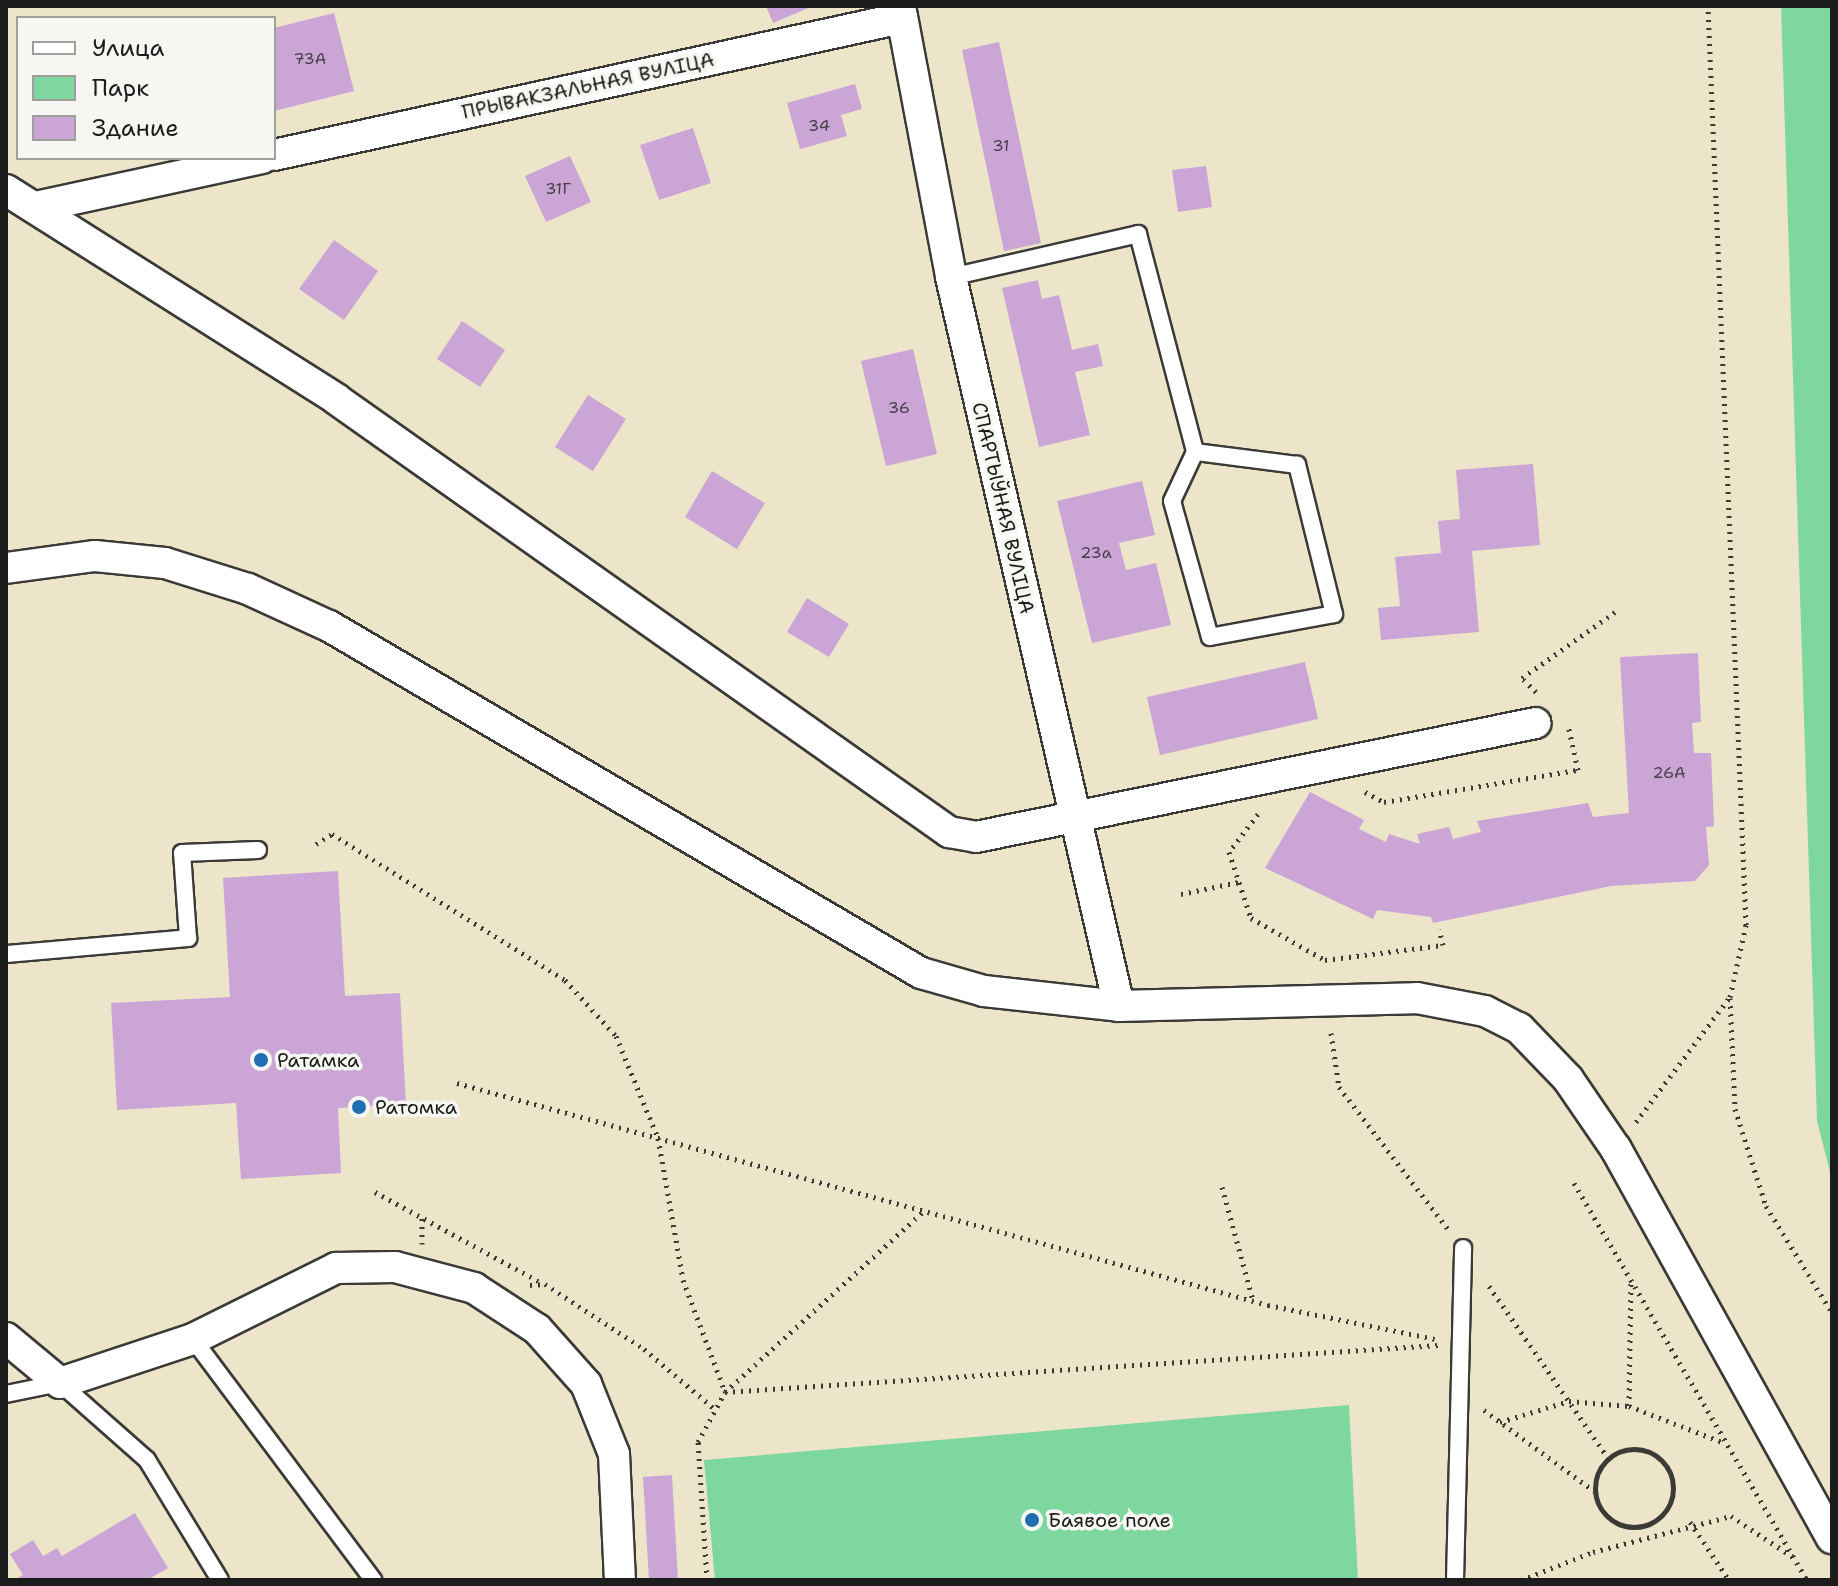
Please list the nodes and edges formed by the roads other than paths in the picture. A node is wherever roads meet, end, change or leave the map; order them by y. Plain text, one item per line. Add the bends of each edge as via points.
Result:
1 (901, 12) edge
2 (276, 155) edge
3 (253, 160) edge
4 (6, 190) edge
5 (36, 207) junction
6 (951, 277) junction
7 (1195, 452) junction
8 (6, 568) edge
9 (1545, 712) road end
10 (1071, 814) junction
11 (258, 850) dead end
12 (6, 954) edge
13 (1119, 1006) junction
14 (1463, 1248) road end
15 (6, 1338) edge
16 (193, 1339) junction
17 (60, 1383) junction
18 (6, 1394) edge
19 (1832, 1538) edge
20 (220, 1580) edge
21 (373, 1580) edge
22 (620, 1580) edge
23 (1455, 1580) edge

1 - 2 street, ПРЫВАКЗАЛЬНАЯ ВУЛІЦА
1 - 6 street, СПАРТЫЎНАЯ ВУЛІЦА
3 - 5 street
4 - 5 street
5 - 10 street via 336,399 924,819 976,837
6 - 7 lane via 1138,234
6 - 10 street, СПАРТЫЎНАЯ ВУЛІЦА
7 - 7 lane via 1172,501 1210,637 1334,614 1297,465
8 - 13 street via 95,556 165,563 248,589 329,626 921,973 984,991
9 - 10 street
10 - 13 street, СПАРТЫЎНАЯ ВУЛІЦА
11 - 12 lane via 182,853 188,938
13 - 19 street via 1325,998 1455,1003 1519,1028 1568,1079 1616,1149
14 - 23 lane
15 - 17 street
16 - 17 street
16 - 21 lane
16 - 22 street via 336,1268 395,1267 474,1288 537,1329 596,1405 614,1454
17 - 18 lane
17 - 20 lane via 147,1460

